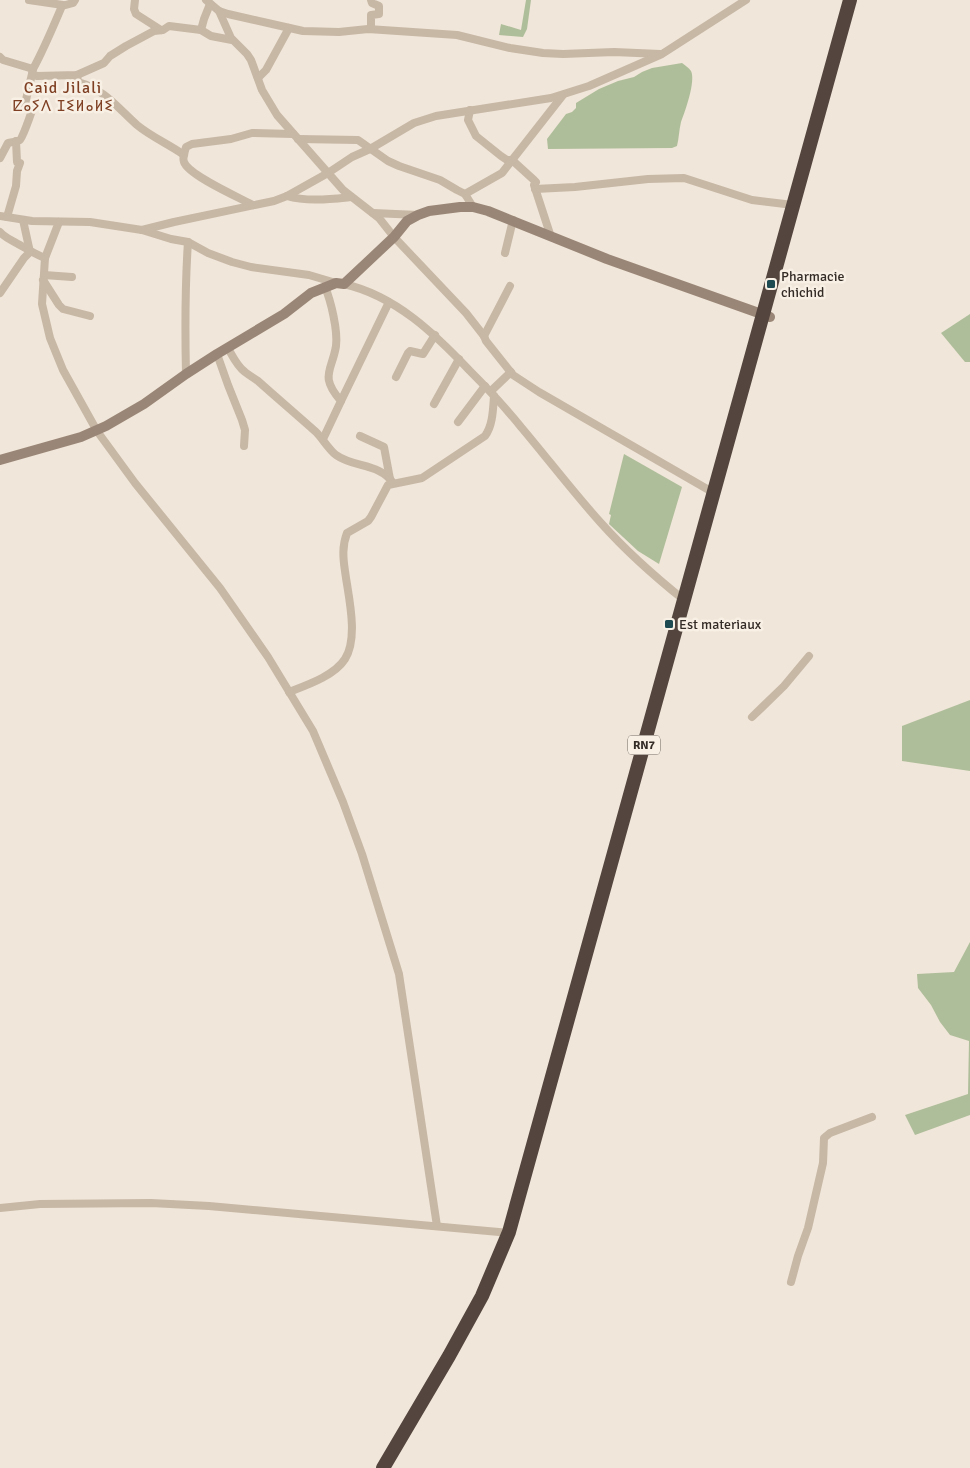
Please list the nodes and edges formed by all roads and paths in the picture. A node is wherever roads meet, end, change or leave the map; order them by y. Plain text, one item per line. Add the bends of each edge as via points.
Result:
1 (29, 0) edge
2 (74, 0) edge
3 (136, 0) edge
4 (372, 0) edge
5 (746, 0) edge
6 (850, 0) edge
7 (857, 0) edge
8 (208, 2) edge
9 (63, 5) junction
10 (219, 11) junction
11 (289, 28) junction
12 (371, 29) junction
13 (161, 30) junction
14 (201, 30) junction
15 (232, 40) junction
16 (662, 54) junction
17 (1, 60) edge
18 (32, 72) junction
19 (77, 75) junction
20 (258, 78) junction
21 (563, 95) junction
22 (470, 110) junction
23 (295, 136) junction
24 (16, 141) junction
25 (370, 149) junction
26 (184, 155) junction
27 (0, 158) edge
28 (512, 160) junction
29 (328, 173) junction
30 (535, 189) junction
31 (465, 194) junction
32 (287, 196) junction
33 (351, 197) junction
34 (253, 205) junction
35 (793, 206) junction
36 (472, 207) junction
37 (373, 213) junction
38 (418, 215) junction
39 (4, 217) edge
40 (23, 220) junction
41 (513, 220) junction
42 (59, 222) junction
43 (142, 230) junction
44 (0, 232) edge
45 (394, 237) junction
46 (550, 237) junction
47 (188, 242) junction
48 (30, 252) junction
49 (505, 253) dead end
50 (45, 258) junction
51 (72, 276) dead end
52 (43, 277) junction
53 (340, 284) junction
54 (510, 286) dead end
55 (325, 287) junction
56 (0, 293) edge
57 (388, 302) junction
58 (90, 316) dead end
59 (766, 316) junction
60 (434, 335) junction
61 (484, 336) junction
62 (228, 348) junction
63 (217, 354) junction
64 (459, 359) junction
65 (510, 372) junction
66 (186, 374) junction
67 (396, 377) dead end
68 (490, 391) junction
69 (340, 401) junction
70 (434, 404) dead end
71 (458, 422) dead end
72 (97, 431) junction
73 (360, 436) dead end
74 (323, 439) junction
75 (244, 446) dead end
76 (0, 460) edge
77 (391, 481) junction
78 (714, 493) junction
79 (684, 600) junction
80 (809, 656) dead end
81 (290, 692) junction
82 (752, 717) dead end
83 (872, 1117) dead end
84 (0, 1208) edge
85 (436, 1226) junction
86 (512, 1233) junction
87 (790, 1282) dead end
88 (383, 1468) edge
89 (392, 1468) edge

1 - 9 street
2 - 9 street
3 - 13 street via 136,14
4 - 12 street via 379,6 379,14 371,14
5 - 16 street
6 - 35 highway, RN7
7 - 59 highway, RN7
8 - 10 street
8 - 14 street
9 - 18 street
10 - 11 street
10 - 15 street
11 - 12 street via 303,32
11 - 20 street via 266,70
12 - 16 street via 457,35 543,53
13 - 14 street via 168,26
13 - 19 street
14 - 15 street via 211,36
15 - 20 street via 247,54
16 - 21 street
17 - 18 street
18 - 19 street via 37,76
18 - 24 street via 25,104 32,110 22,137
19 - 26 street via 78,82 106,95 138,126
20 - 23 street via 266,98
21 - 22 street
21 - 28 street
22 - 25 street via 414,123
22 - 28 street via 468,120 476,136 501,156
23 - 25 street via 353,139
23 - 26 street via 252,133 192,144 186,147
23 - 29 street
24 - 27 street via 8,142
24 - 39 street via 17,162 20,163 16,186
25 - 29 street
25 - 31 street via 399,166 440,180
26 - 34 street via 185,164 198,176
28 - 30 street via 536,182
28 - 31 street via 502,172
29 - 32 street
29 - 33 street
30 - 35 street via 684,178 752,200
30 - 46 street
31 - 36 street
32 - 33 street via 318,199
32 - 34 street
33 - 37 street
34 - 43 street
35 - 59 highway, RN7
36 - 38 street
36 - 41 street
37 - 38 street
37 - 45 street
38 - 45 street via 407,221
39 - 40 street
40 - 42 street
40 - 48 street
41 - 46 street
41 - 49 street
42 - 43 street via 90,222
42 - 50 street
43 - 47 street
44 - 48 street
45 - 53 street
45 - 61 street
46 - 59 street
47 - 53 street via 232,262
47 - 66 street
48 - 50 street
48 - 56 street
50 - 52 street
51 - 52 street
52 - 58 street via 59,305
52 - 72 street via 42,304 50,338 63,370
53 - 55 street
53 - 57 street via 357,287
54 - 61 street
55 - 62 street
55 - 69 street via 331,304 336,345 328,371 329,382
57 - 60 street
57 - 69 street
59 - 78 highway, RN7
59 - 86 highway, RN7 via 635,804
60 - 64 street
60 - 67 street via 423,354 408,353
61 - 65 street
62 - 63 street
62 - 74 street via 244,372
63 - 66 street
63 - 75 street via 242,420
64 - 68 street
64 - 70 street
65 - 68 street
65 - 78 street
66 - 72 street via 144,404
68 - 71 street
68 - 77 street via 491,424 485,436 422,478
68 - 79 street via 600,522 648,570
69 - 74 street
72 - 76 street
72 - 81 street via 220,588
73 - 77 street via 384,447
74 - 77 street via 342,459 380,471
77 - 81 street via 371,517 346,536 343,554 352,620 349,651 341,664 323,678
78 - 79 highway, RN7
79 - 86 highway, RN7
80 - 82 street
81 - 85 street via 313,731 343,802 396,961
83 - 87 street via 824,1138 808,1228
84 - 85 street via 40,1204 167,1204
85 - 86 street
86 - 88 highway, RN7 via 482,1296
86 - 89 highway, RN7 via 477,1323

